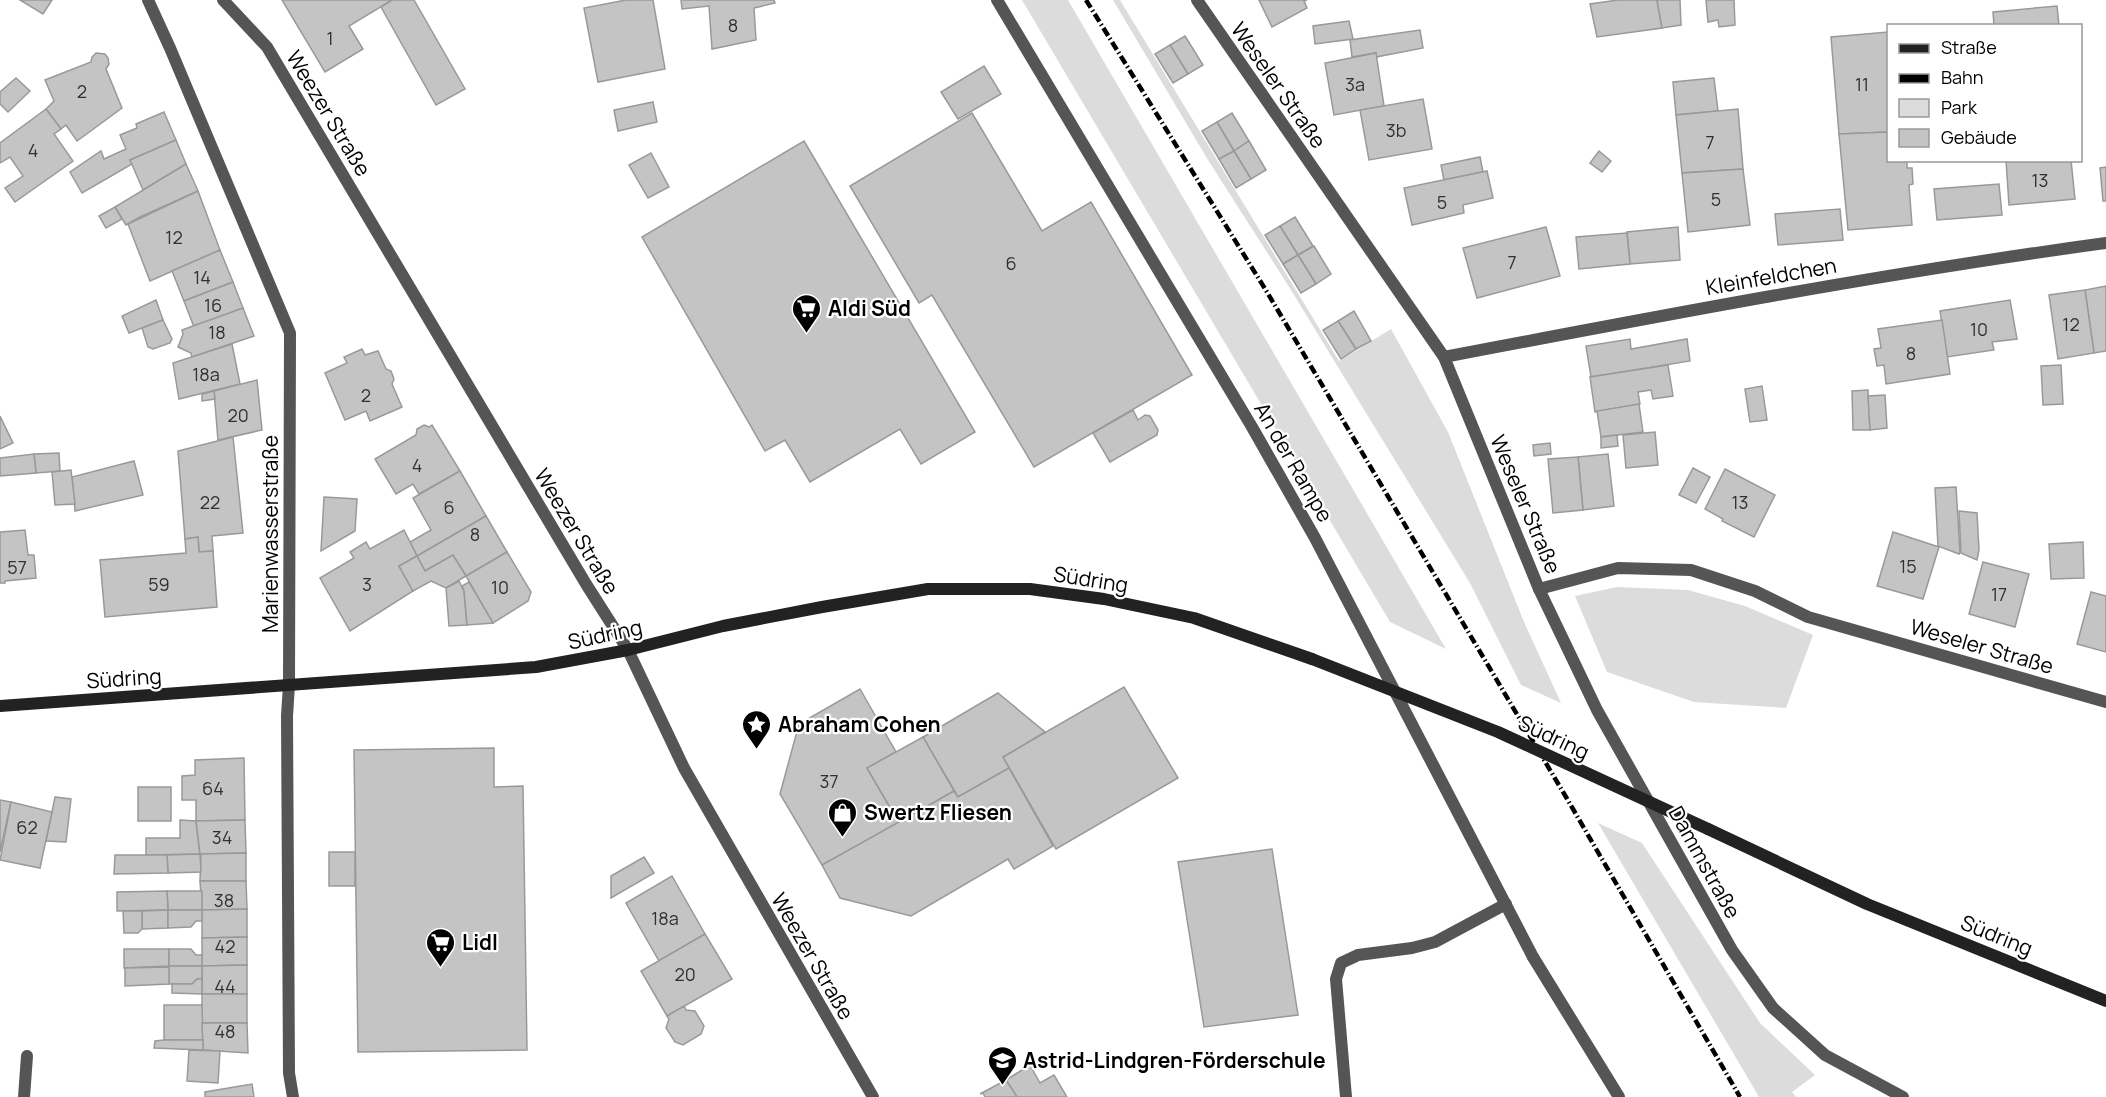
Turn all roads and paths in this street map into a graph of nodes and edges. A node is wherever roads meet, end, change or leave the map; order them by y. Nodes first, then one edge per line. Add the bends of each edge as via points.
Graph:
1 (148, 0) edge
2 (224, 0) edge
3 (997, 0) edge
4 (1197, 0) edge
5 (2106, 243) edge
6 (1444, 357) junction
7 (1539, 589) junction
8 (627, 650) junction
9 (289, 685) junction
10 (2106, 702) edge
11 (0, 706) edge
12 (1506, 904) junction
13 (2106, 1001) edge
14 (27, 1056) dead end
15 (24, 1097) edge
16 (292, 1097) edge
17 (873, 1097) edge
18 (1346, 1097) edge
19 (1619, 1097) edge
20 (1903, 1097) edge

1 - 9 street, Marienwasserstraße via 290,333
2 - 8 street, Weezer Straße via 267,47
3 - 12 street, An der Rampe via 1309,528
4 - 6 street, Weseler Straße
5 - 6 street, Kleinfeldchen via 1732,302
6 - 7 street, Weseler Straße
7 - 10 street, Weseler Straße via 1618,568 1692,570 1755,591 1808,617
7 - 20 street, Dammstraße via 1597,710 1731,950 1766,999 1825,1055
8 - 9 main road, Südring via 536,667
8 - 13 main road, Südring, bridge via 745,622 928,589 1030,589 1104,599 1194,618 1312,659 1498,732 1867,904
8 - 17 street, Weezer Straße via 684,768
9 - 11 main road, Südring
9 - 16 street, Marienwasserstraße via 288,1073
12 - 18 street via 1435,942 1358,954 1341,963 1336,979
12 - 19 street, An der Rampe via 1533,957
14 - 15 street

